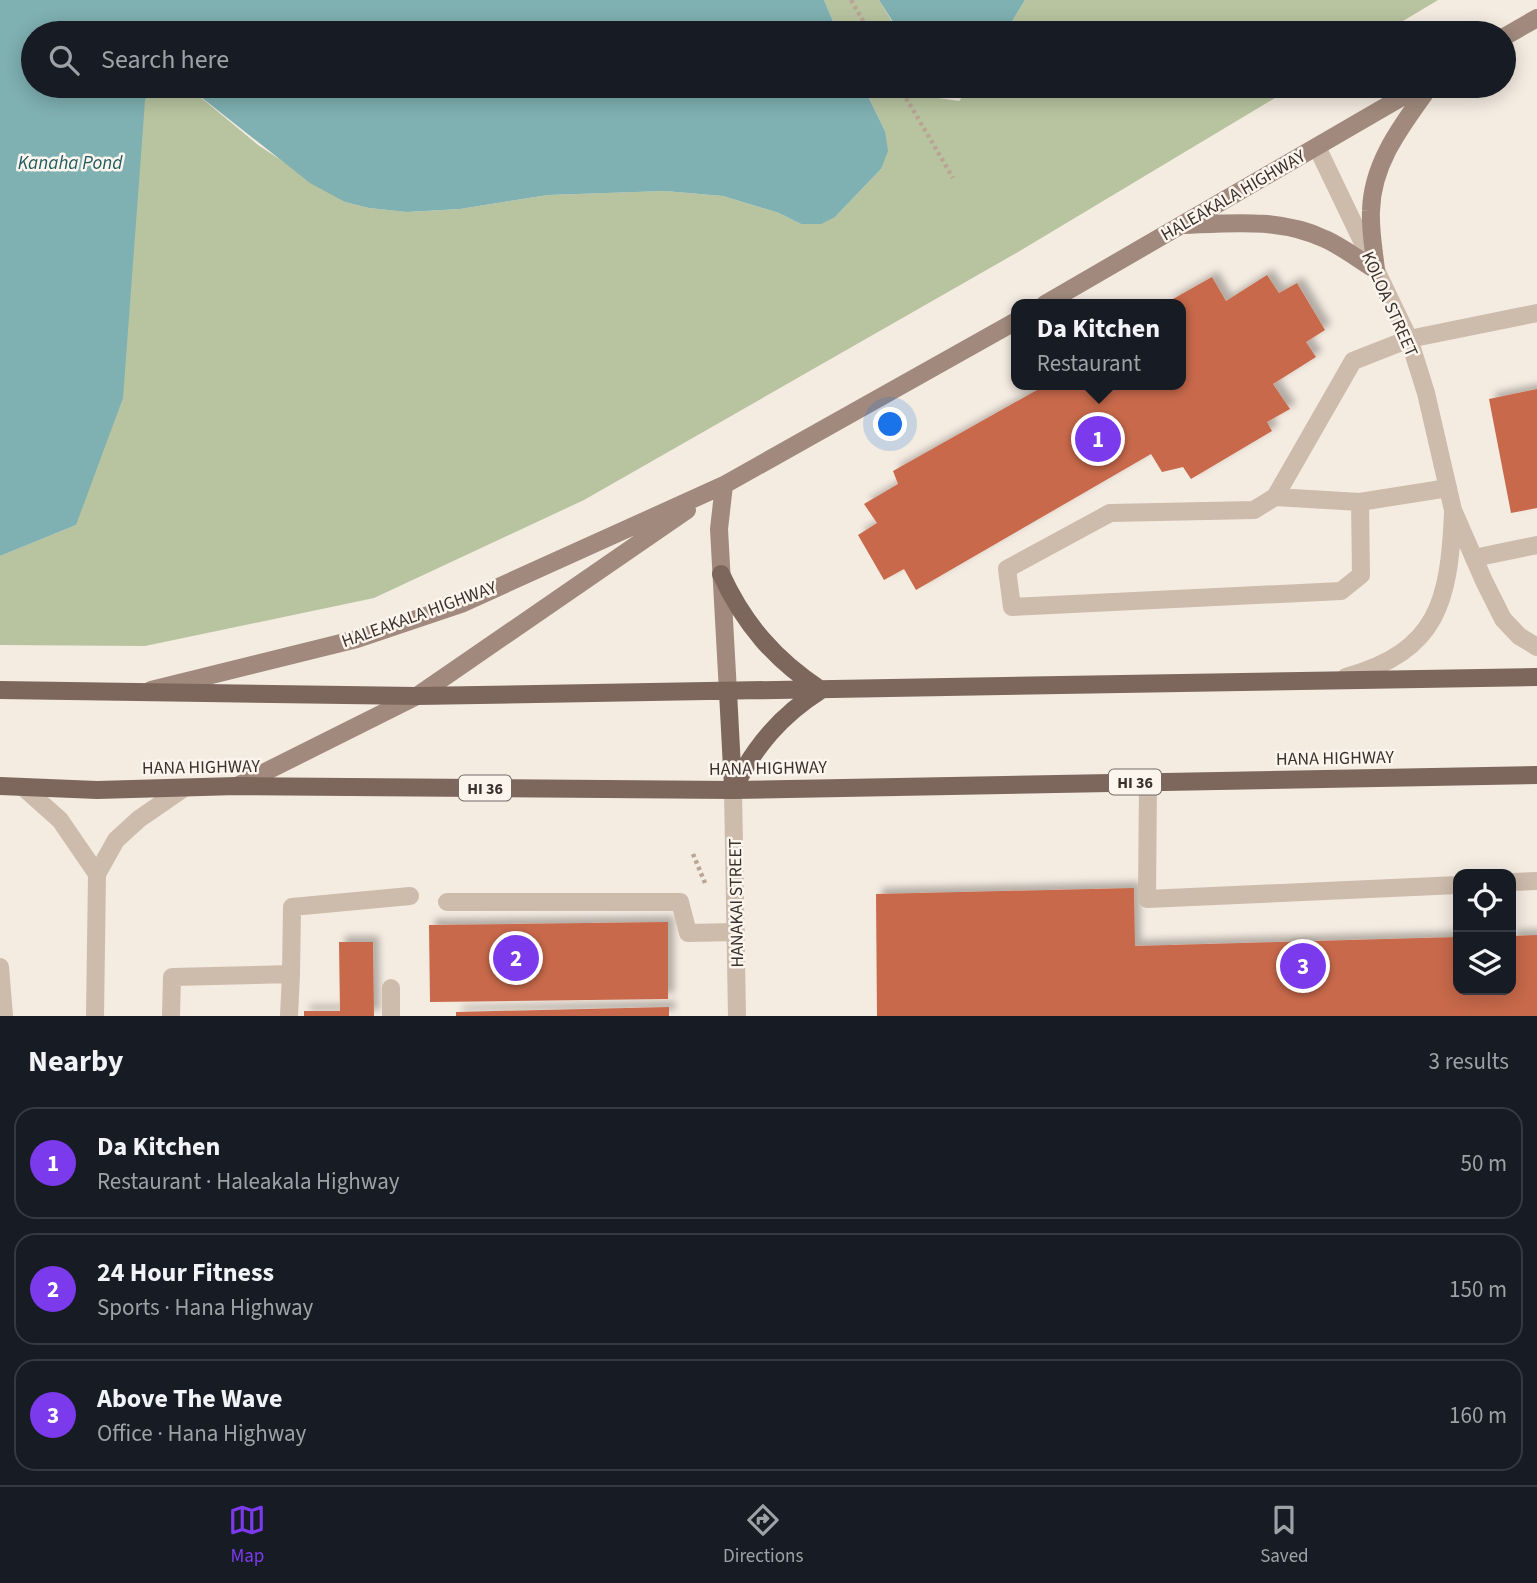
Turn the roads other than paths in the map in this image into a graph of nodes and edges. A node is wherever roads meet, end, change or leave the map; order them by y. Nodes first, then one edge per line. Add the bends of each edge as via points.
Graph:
1 (1537, 18) edge
2 (1516, 30) edge
3 (1401, 98) edge
4 (1422, 98) edge
5 (1317, 147) junction
6 (1181, 225) junction
7 (1376, 270) junction
8 (1054, 299) edge
9 (1537, 313) edge
10 (1011, 324) edge
11 (1409, 339) junction
12 (724, 485) junction
13 (1448, 488) junction
14 (1275, 497) junction
15 (1360, 502) junction
16 (1453, 510) junction
17 (1537, 545) edge
18 (1474, 558) junction
19 (721, 574) junction
20 (1537, 647) edge
21 (1537, 677) edge
22 (1333, 680) junction
23 (0, 690) edge
24 (821, 690) junction
25 (139, 692) junction
26 (728, 692) junction
27 (416, 696) junction
28 (1537, 775) edge
29 (1149, 782) junction
30 (0, 786) edge
31 (237, 786) junction
32 (23, 787) junction
33 (184, 788) junction
34 (733, 790) junction
35 (97, 874) junction
36 (1537, 881) edge
37 (1516, 882) edge
38 (1453, 885) edge
39 (410, 895) dead end
40 (447, 902) dead end
41 (736, 932) junction
42 (0, 967) edge
43 (291, 974) junction
44 (391, 988) dead end
45 (4, 1016) edge
46 (94, 1016) edge
47 (171, 1016) edge
48 (289, 1016) edge
49 (391, 1016) edge
50 (737, 1016) edge

1 - 2 street
3 - 5 street, HALEAKALA HIGHWAY
4 - 7 street via 1390,144 1374,179 1370,211
5 - 6 street, HALEAKALA HIGHWAY
5 - 7 street, KOLOA STREET
6 - 7 street via 1251,222 1298,228 1326,239
6 - 8 street, HALEAKALA HIGHWAY
7 - 11 street, KOLOA STREET
9 - 11 street
10 - 12 street, HALEAKALA HIGHWAY
11 - 13 street, KOLOA STREET
11 - 14 street via 1353,361
12 - 19 street via 719,529
12 - 25 street, HALEAKALA HIGHWAY via 461,604 357,639
12 - 27 street, HALEAKALA HIGHWAY
13 - 15 street
13 - 16 street, KOLOA STREET
14 - 15 street
14 - 15 street via 1254,510 1110,513 1007,569 1012,607 1341,592 1361,575
16 - 18 street, KOLOA STREET
16 - 22 street, KOLOA STREET via 1447,581 1428,628 1398,657 1378,668
17 - 18 street
18 - 20 street, KOLOA STREET via 1503,619
19 - 24 main road via 761,640
19 - 26 street
21 - 22 main road
22 - 24 main road
23 - 25 main road
24 - 26 main road
24 - 34 main road via 769,733
25 - 27 main road
26 - 27 main road
26 - 34 main road
27 - 31 street, HALEAKALA HIGHWAY
28 - 29 main road, HANA HIGHWAY / HI 36
29 - 34 main road, HANA HIGHWAY / HI 36
29 - 38 street via 1147,899
30 - 32 main road, HANA HIGHWAY / HI 36
31 - 33 main road, HANA HIGHWAY / HI 36
31 - 34 main road, HANA HIGHWAY / HI 36
32 - 33 main road, HANA HIGHWAY / HI 36
32 - 35 street via 60,820
33 - 35 street via 116,840
34 - 41 street, HANAKAI STREET
35 - 46 street
36 - 37 street
39 - 43 street via 292,906
40 - 41 street via 680,902 688,933
41 - 50 street, HANAKAI STREET
42 - 45 street
43 - 47 street via 172,977
43 - 48 street
44 - 49 street

